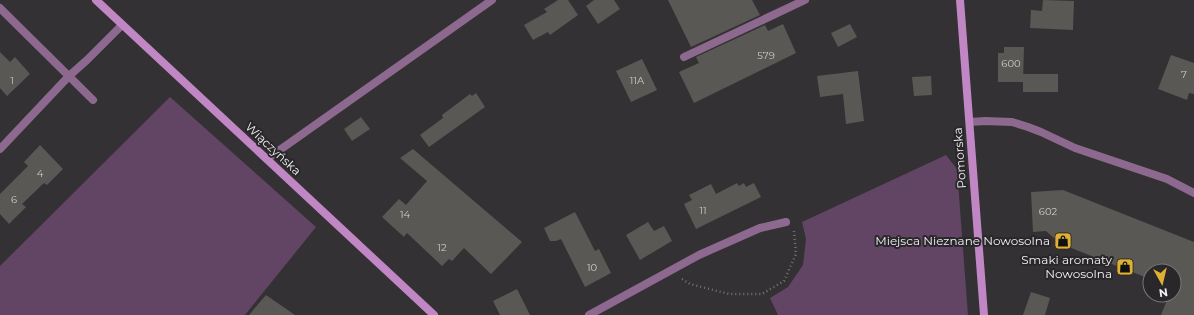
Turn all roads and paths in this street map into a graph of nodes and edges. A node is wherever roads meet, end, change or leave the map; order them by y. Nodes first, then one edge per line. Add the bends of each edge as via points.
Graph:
1 (96, 0) edge
2 (492, 0) edge
3 (805, 0) edge
4 (960, 0) edge
5 (0, 8) edge
6 (122, 25) junction
7 (684, 57) dead end
8 (68, 76) junction
9 (92, 100) dead end
10 (970, 122) junction
11 (0, 149) edge
12 (267, 159) junction
13 (1194, 193) edge
14 (786, 222) joint
15 (670, 272) junction
16 (429, 313) edge
17 (589, 315) edge
18 (984, 315) edge

1 - 6 street, Wiączyńska
2 - 12 street
3 - 7 street
4 - 10 street, Pomorska
5 - 8 street
6 - 8 street
6 - 12 street, Wiączyńska
8 - 9 street
8 - 11 street
10 - 13 street via 1012,122 1028,127 1075,148 1168,179
10 - 18 street, Pomorska
12 - 16 street, Wiączyńska
14 - 15 street via 760,228 699,255
14 - 15 path via 794,231 796,254 784,282 762,294 729,294 690,284
15 - 17 street

